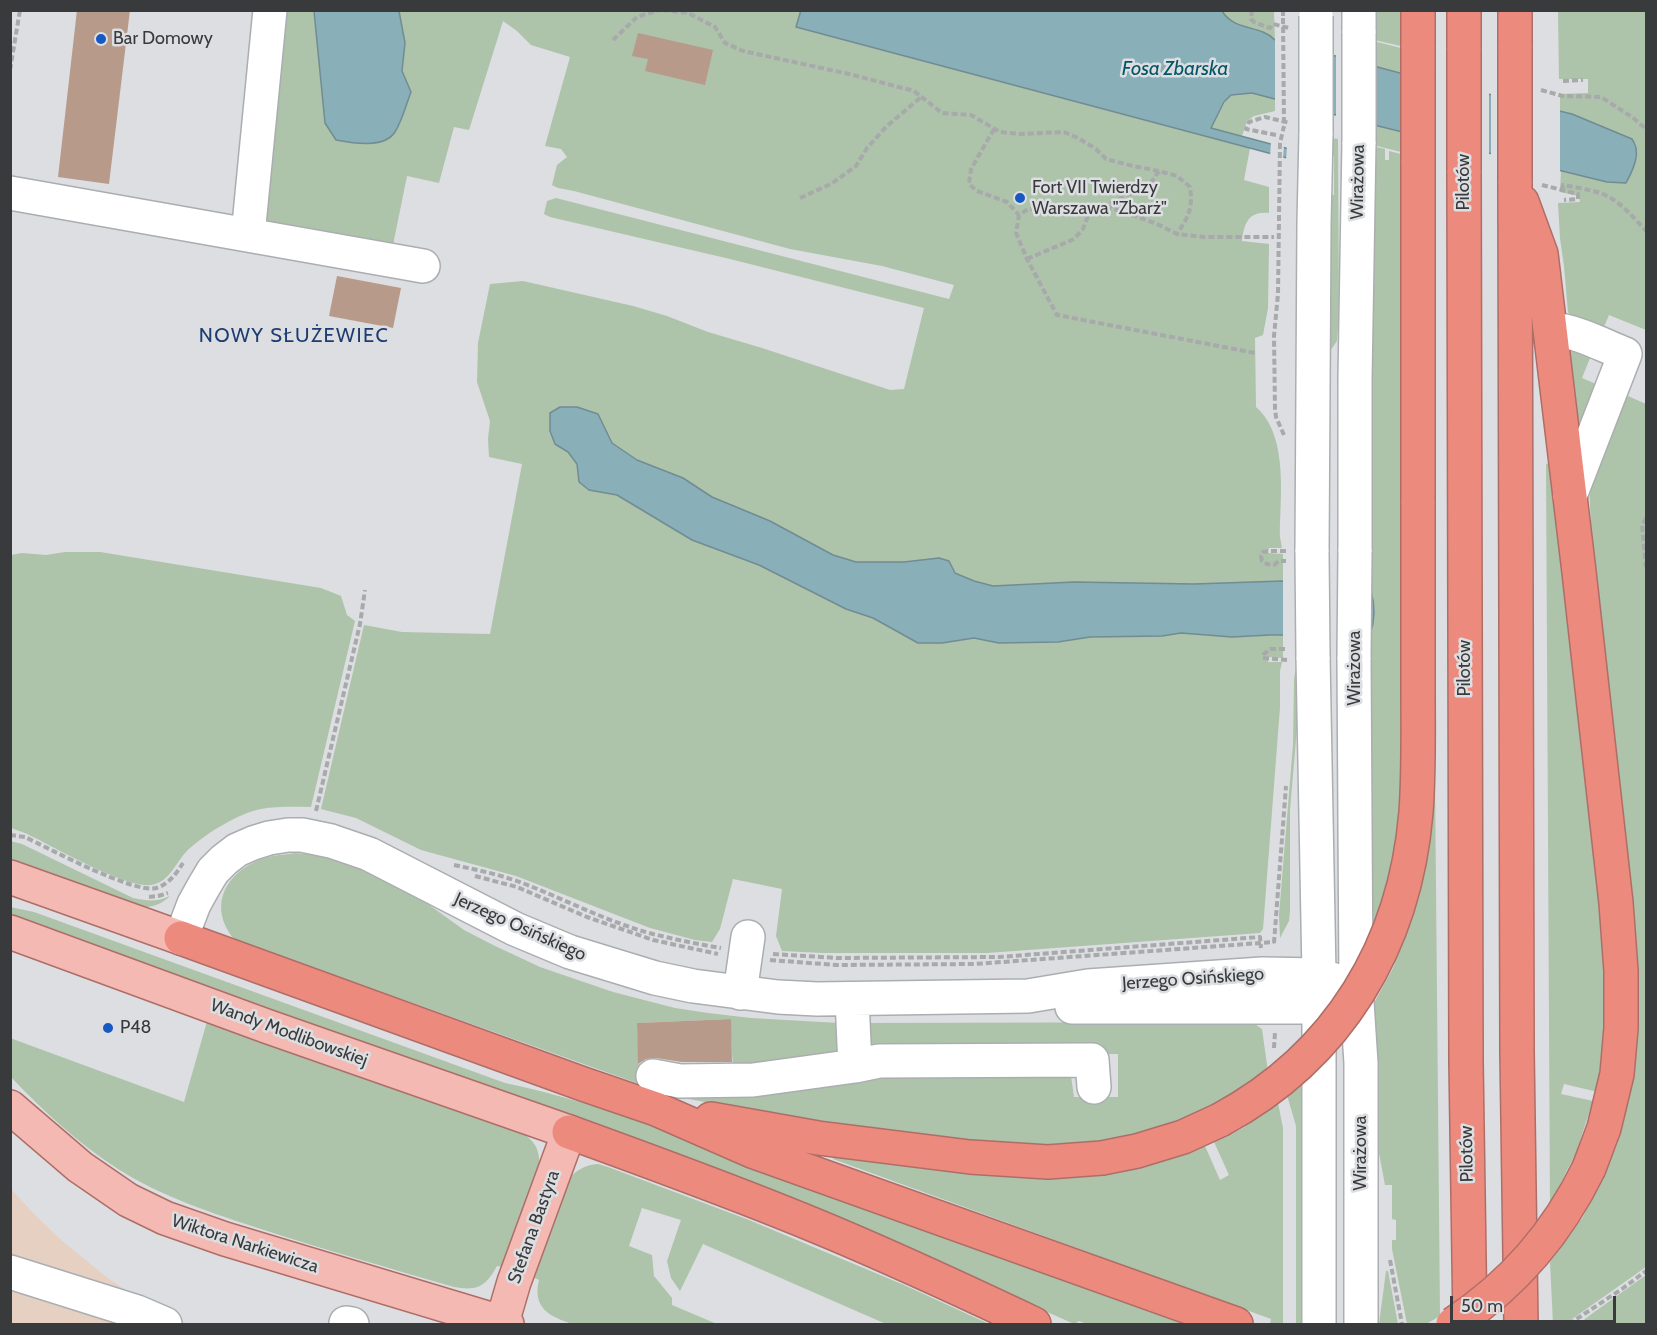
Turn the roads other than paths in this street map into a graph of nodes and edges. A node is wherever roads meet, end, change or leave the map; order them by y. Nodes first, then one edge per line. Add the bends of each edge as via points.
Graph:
1 (270, 10) edge
2 (1418, 10) edge
3 (1464, 10) edge
4 (1515, 10) edge
5 (1316, 13) edge
6 (1359, 22) edge
7 (1515, 181) junction
8 (10, 193) edge
9 (248, 235) junction
10 (423, 266) dead end
11 (1551, 329) junction
12 (1570, 496) junction
13 (10, 877) edge
14 (46, 889) junction
15 (10, 898) edge
16 (10, 932) edge
17 (181, 938) junction
18 (746, 949) road end
19 (1318, 975) junction
20 (1356, 987) junction
21 (740, 993) junction
22 (1028, 996) junction
23 (852, 999) junction
24 (1318, 1007) junction
25 (855, 1066) junction
26 (653, 1076) dead end
27 (1094, 1087) dead end
28 (10, 1107) edge
29 (656, 1109) junction
30 (568, 1132) junction
31 (10, 1272) edge
32 (165, 1324) edge
33 (505, 1324) edge
34 (1034, 1324) edge
35 (1236, 1324) edge
36 (1319, 1324) edge
37 (1360, 1324) edge
38 (1453, 1324) edge
39 (1470, 1324) edge
40 (1521, 1324) edge

1 - 9 street
2 - 29 highway, bridge via 1418,782 1402,895 1380,954 1350,1006 1296,1067 1244,1107 1183,1137 1137,1151 1089,1159 1040,1162 970,1157 818,1138
3 - 39 highway, Pilotów, bridge
4 - 7 highway, bridge
5 - 19 street, bridge via 1314,222 1299,552 1300,659
6 - 20 street, Wirażowa, bridge via 1354,657
7 - 11 highway via 1541,254
7 - 40 highway
8 - 9 street
9 - 10 street
11 - 12 highway
11 - 12 street via 1578,334 1624,354
12 - 38 highway, bridge via 1616,903 1621,981 1617,1074 1606,1122 1589,1168 1569,1205 1536,1252 1497,1292
13 - 14 main road
14 - 15 main road
14 - 17 main road
16 - 30 main road, Wandy Modlibowskiej
17 - 21 street, Jerzego Osińskiego via 194,904 224,860 261,840 302,835 369,854 515,929 570,952 655,978
17 - 29 highway
18 - 21 street
19 - 20 street, Jerzego Osińskiego
19 - 22 street, Jerzego Osińskiego via 1262,974 1100,985
19 - 24 street
20 - 24 street
20 - 37 street, Wirażowa via 1361,1063
21 - 23 street, Jerzego Osińskiego
22 - 23 street, Jerzego Osińskiego
22 - 24 street, Jerzego Osińskiego via 1068,1007
23 - 25 street
24 - 36 street
25 - 26 street via 753,1080 680,1081
25 - 27 street via 879,1061 1092,1060
28 - 33 main road, Wiktora Narkiewicza via 80,1167 128,1200 165,1218
29 - 35 highway via 752,1151
30 - 33 main road, Stefana Bastyra via 514,1282
30 - 34 highway via 811,1224
31 - 32 street

